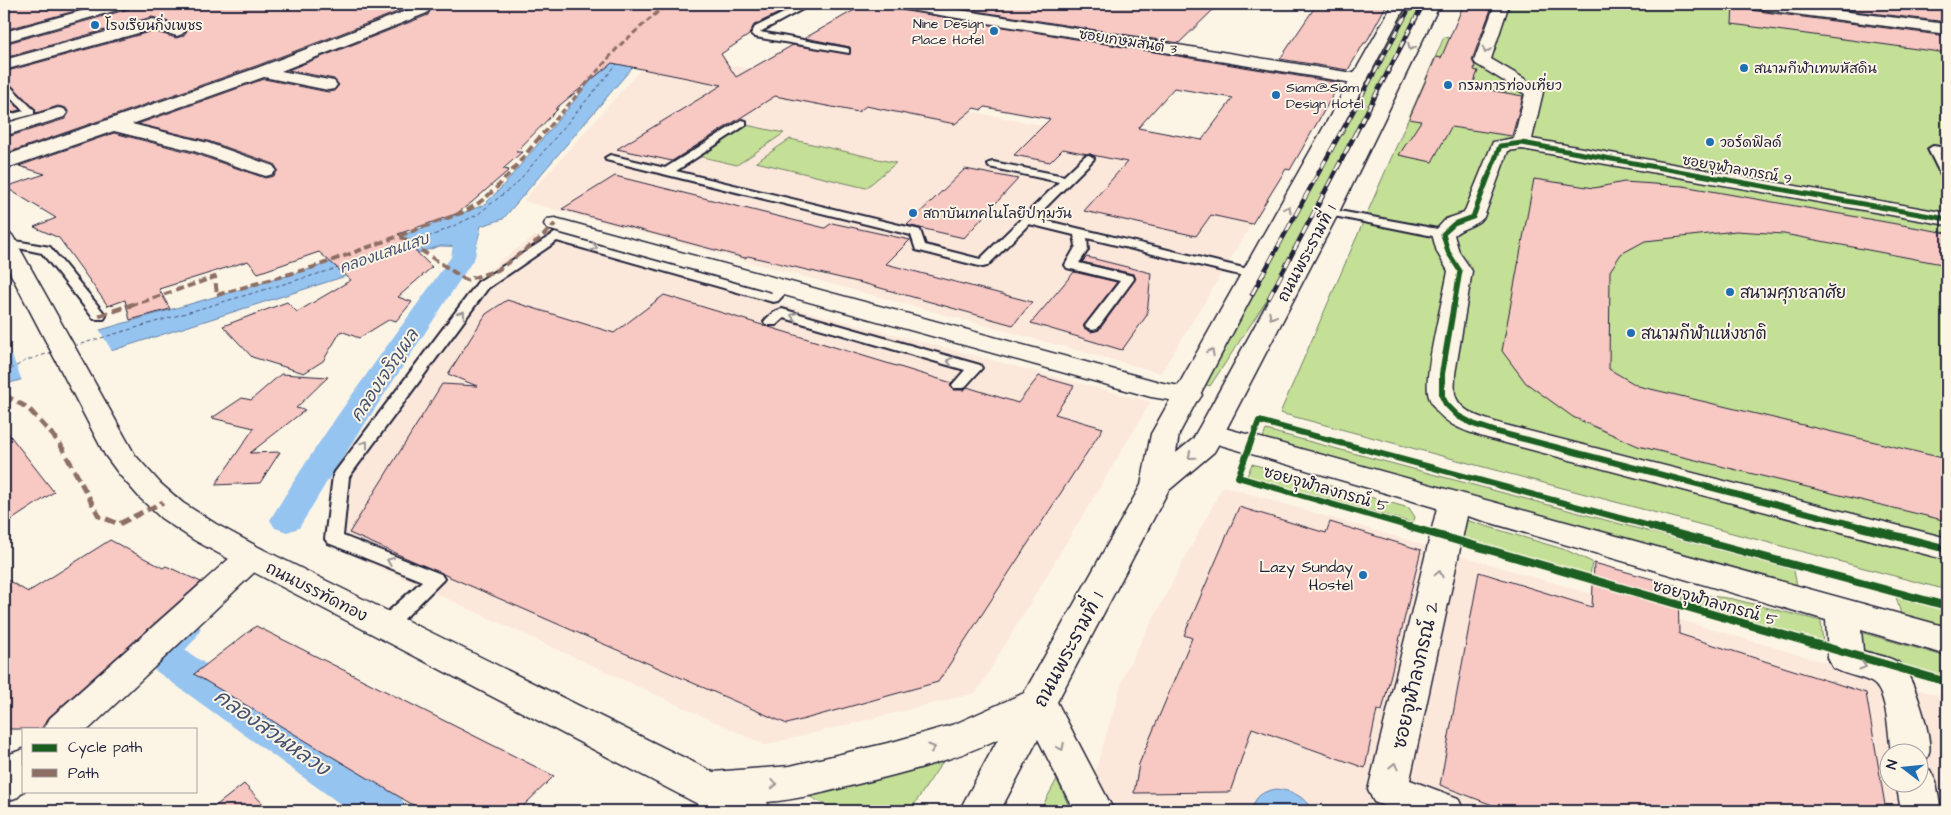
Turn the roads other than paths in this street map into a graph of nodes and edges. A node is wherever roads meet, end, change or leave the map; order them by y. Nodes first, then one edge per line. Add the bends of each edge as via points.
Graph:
1 (123, 4) edge
2 (408, 4) edge
3 (808, 4) edge
4 (897, 4) edge
5 (1400, 4) edge
6 (1433, 4) edge
7 (1502, 4) edge
8 (1756, 4) edge
9 (12, 22) dead end
10 (40, 27) junction
11 (1947, 29) edge
12 (177, 31) dead end
13 (4, 37) edge
14 (87, 38) dead end
15 (846, 51) dead end
16 (4, 64) edge
17 (263, 72) junction
18 (1359, 79) junction
19 (4, 85) edge
20 (328, 85) dead end
21 (58, 113) dead end
22 (4, 119) edge
23 (742, 123) dead end
24 (113, 125) junction
25 (4, 130) edge
26 (1522, 143) junction
27 (1947, 151) edge
28 (610, 158) dead end
29 (1089, 158) dead end
30 (4, 163) edge
31 (993, 165) dead end
32 (266, 170) dead end
33 (668, 171) junction
34 (1947, 177) edge
35 (1067, 180) junction
36 (1328, 212) junction
37 (1947, 219) edge
38 (1027, 220) junction
39 (555, 224) dead end
40 (1078, 232) junction
41 (1443, 234) junction
42 (4, 241) edge
43 (1252, 274) junction
44 (778, 293) junction
45 (99, 316) dead end
46 (771, 322) dead end
47 (1092, 326) dead end
48 (959, 385) dead end
49 (1189, 392) junction
50 (1228, 399) junction
51 (1210, 434) junction
52 (1156, 485) junction
53 (1454, 501) junction
54 (1947, 548) edge
55 (252, 557) junction
56 (1842, 611) junction
57 (386, 626) junction
58 (1947, 640) edge
59 (1039, 703) junction
60 (64, 728) edge
61 (1908, 742) edge
62 (22, 768) edge
63 (4, 785) edge
64 (1918, 792) edge
65 (710, 801) edge
66 (751, 811) edge
67 (980, 811) edge
68 (1094, 811) edge
69 (1444, 811) edge
70 (1921, 811) edge

1 - 10 street
2 - 17 street via 422,10
3 - 15 lane via 758,29 755,34
4 - 18 street, ซอยเกษมสันต์ 3
5 - 18 street, ถนนพระรามที่ 1
6 -> 36 street, ถนนพระรามที่ 1
7 -> 26 street via 1482,61 1534,92
8 - 11 street
9 - 10 street
10 - 13 street
10 - 14 street
12 - 16 street via 153,24
17 - 20 street
17 - 24 street
43 -> 18 street, ถนนพระรามที่ 1
19 - 22 lane via 31,112
21 - 25 street
23 - 33 lane
24 - 30 street
24 - 32 street via 201,147
26 - 37 street, ซอยจุฬาลงกรณ์ 9
26 - 41 street via 1500,146 1472,217 1454,224
27 - 34 lane via 1934,149
28 - 33 lane
29 - 35 lane
31 - 35 lane
33 - 38 lane via 916,233 920,247 983,263
35 - 38 lane
36 - 41 lane
36 -> 50 street, ถนนพระรามที่ 1
38 - 40 lane
39 - 44 street
40 - 43 lane
40 - 47 lane via 1083,240 1082,251 1071,265 1128,279
41 - 54 street via 1448,252 1460,271 1441,395 1466,422
42 - 45 lane via 46,250
42 - 55 street, ถนนบรรทัดทอง via 120,455 137,477 163,502 199,528
49 -> 43 street, ถนนพระรามที่ 1
44 - 49 street via 1161,391
57 -> 44 lane via 435,579 334,539 341,476 483,285 555,237
48 -> 46 lane via 975,368 782,313
49 - 50 street
49 - 52 street, ถนนพระรามที่ 1 via 1165,434
50 - 51 street, ถนนพระรามที่ 1
51 -> 52 street, ถนนพระรามที่ 1 via 1204,445
51 - 53 street, ซอยจุฬาลงกรณ์ 5
52 - 59 street, ถนนพระรามที่ 1
53 - 56 street, ซอยจุฬาลงกรณ์ 5
69 -> 53 street, ซอยจุฬาลงกรณ์ 2 via 1388,790
55 - 57 street, ถนนบรรทัดทอง
55 - 60 street
56 - 58 street, ซอยจุฬาลงกรณ์ 5
56 -> 61 street via 1846,658 1887,673 1898,690
57 - 65 street, ถนนบรรทัดทอง via 683,776
65 -> 59 street via 892,759 963,738
59 - 67 street, ถนนพระรามที่ 1
59 -> 68 street
62 - 63 street
64 - 70 street
65 - 66 street, ถนนบรรทัดทอง

